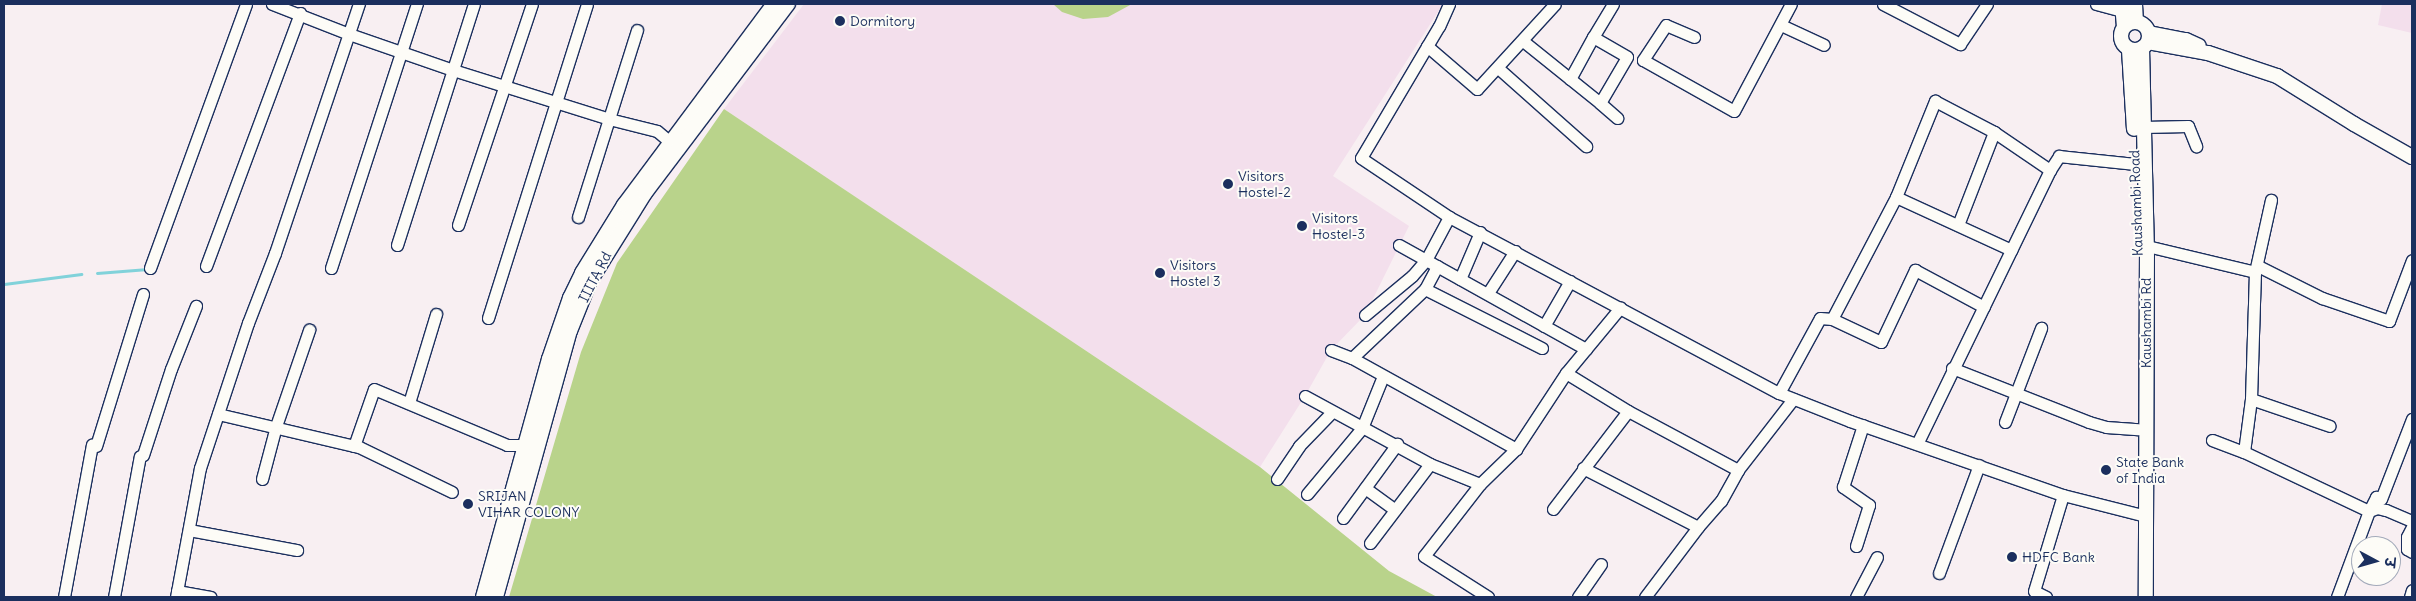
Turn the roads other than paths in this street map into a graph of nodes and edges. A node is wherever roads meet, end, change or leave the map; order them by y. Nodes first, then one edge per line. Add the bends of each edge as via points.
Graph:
1 (246, 4) edge
2 (272, 4) edge
3 (359, 4) edge
4 (417, 4) edge
5 (474, 4) edge
6 (532, 4) edge
7 (587, 4) edge
8 (774, 4) edge
9 (788, 4) edge
10 (1449, 4) edge
11 (1555, 4) edge
12 (1613, 4) edge
13 (1791, 4) edge
14 (1883, 4) edge
15 (1987, 4) edge
16 (2096, 4) edge
17 (2135, 4) edge
18 (1895, 7) edge
19 (2122, 7) edge
20 (300, 13) junction
21 (2130, 24) junction
22 (1781, 25) junction
23 (637, 30) dead end
24 (349, 34) junction
25 (1593, 37) junction
26 (1694, 37) dead end
27 (1523, 40) junction
28 (2142, 43) junction
29 (1824, 45) dead end
30 (1427, 46) junction
31 (402, 52) junction
32 (1498, 68) junction
33 (452, 70) junction
34 (1570, 79) junction
35 (505, 86) junction
36 (555, 101) junction
37 (1600, 103) junction
38 (1617, 118) dead end
39 (609, 119) junction
40 (2143, 127) junction
41 (1994, 132) junction
42 (670, 142) junction
43 (1586, 146) dead end
44 (2196, 146) dead end
45 (2412, 157) edge
46 (2135, 164) junction
47 (2050, 170) junction
48 (641, 191) junction
49 (1896, 197) junction
50 (2271, 200) dead end
51 (578, 217) dead end
52 (1449, 217) junction
53 (458, 225) dead end
54 (1958, 225) junction
55 (1480, 232) junction
56 (397, 245) dead end
57 (1399, 245) dead end
58 (2146, 246) junction
59 (2011, 250) junction
60 (1515, 251) junction
61 (1426, 260) junction
62 (2412, 260) edge
63 (206, 266) dead end
64 (1437, 266) junction
65 (150, 268) dead end
66 (331, 268) dead end
67 (2255, 272) junction
68 (1460, 279) junction
69 (1570, 281) junction
70 (1425, 289) junction
71 (1488, 293) junction
72 (143, 294) dead end
73 (196, 306) dead end
74 (1984, 307) junction
75 (1620, 308) junction
76 (436, 314) dead end
77 (1364, 315) dead end
78 (488, 318) dead end
79 (1832, 319) junction
80 (1544, 326) junction
81 (2041, 328) dead end
82 (309, 330) dead end
83 (1542, 348) dead end
84 (1586, 349) junction
85 (1331, 350) dead end
86 (1352, 358) junction
87 (1952, 368) junction
88 (1566, 373) junction
89 (1383, 376) junction
90 (2016, 392) junction
91 (1779, 393) junction
92 (1305, 396) dead end
93 (1793, 398) junction
94 (2251, 399) junction
95 (409, 403) junction
96 (1628, 411) junction
97 (1332, 412) junction
98 (218, 414) junction
99 (2412, 419) edge
100 (2005, 422) dead end
101 (1863, 425) junction
102 (276, 426) junction
103 (2330, 426) dead end
104 (1362, 428) junction
105 (2138, 429) junction
106 (2212, 440) dead end
107 (1397, 444) junction
108 (1916, 444) junction
109 (525, 445) junction
110 (354, 446) junction
111 (1516, 449) junction
112 (2244, 452) junction
113 (1430, 464) junction
114 (1979, 465) junction
115 (1583, 468) junction
116 (1738, 470) junction
117 (262, 479) dead end
118 (1277, 479) dead end
119 (1480, 484) junction
120 (1365, 488) junction
121 (452, 492) dead end
122 (1307, 494) dead end
123 (2063, 495) junction
124 (2356, 504) junction
125 (1552, 509) dead end
126 (1395, 510) junction
127 (2369, 511) junction
128 (2141, 515) junction
129 (1343, 518) dead end
130 (2412, 521) edge
131 (1698, 527) junction
132 (2412, 527) edge
133 (189, 530) junction
134 (2364, 530) junction
135 (1370, 543) dead end
136 (1856, 546) dead end
137 (297, 550) dead end
138 (2412, 552) edge
139 (1877, 557) dead end
140 (1601, 564) dead end
141 (1939, 573) dead end
142 (176, 594) edge
143 (2042, 596) edge
144 (64, 597) edge
145 (114, 597) edge
146 (210, 597) edge
147 (483, 597) edge
148 (496, 597) edge
149 (1488, 597) edge
150 (1578, 597) edge
151 (1645, 597) edge
152 (1856, 597) edge
153 (2137, 597) edge
154 (2146, 597) edge
155 (2337, 597) edge

1 - 65 street
2 - 20 street
3 - 24 street
4 - 31 street
5 - 33 street
6 - 35 street
7 - 36 street
8 - 42 main road, IIITA Rd
9 - 48 main road, IIITA Rd
10 - 30 street
11 - 27 street
12 - 25 street
13 - 22 street
14 - 18 street
15 - 18 street via 1960,44
16 - 19 street
17 - 21 main road
19 - 21 main road
20 - 24 street
20 - 63 street
21 - 28 main road via 2143,24
21 - 28 main road via 2121,33 2121,41
22 - 26 street via 1734,111 1643,60 1666,25
22 - 29 street
23 - 39 street
24 - 31 street
24 - 98 street
25 - 34 street
25 - 37 street via 1627,56
27 - 32 street
27 - 34 street
28 - 40 main road, Kaushambi Rd
28 - 45 main road via 2186,40 2208,53 2277,76
28 - 46 main road, Kaushambi Road
30 - 32 street via 1478,89
30 - 52 street via 1361,158
31 - 33 street
31 - 66 street
32 - 43 street
33 - 35 street
33 - 56 street
34 - 37 street
35 - 36 street
35 - 53 street
36 - 39 street
36 - 78 street
37 - 38 street
39 - 42 street via 657,132
39 - 51 street
40 - 44 street via 2188,126
40 - 58 main road, Kaushambi Rd
41 - 47 street
41 - 49 street via 1935,101
41 - 54 street
42 - 48 main road, IIITA Rd
46 - 47 street via 2060,156
46 - 105 main road, Kaushambi Road
47 - 59 street
48 - 109 main road, IIITA Rd via 595,250 570,298
48 - 148 main road, IIITA Rd via 581,302
49 - 54 street
49 - 79 street
50 - 67 street
52 - 55 street
52 - 61 street
54 - 59 street
55 - 60 street
55 - 68 street
57 - 61 street
58 - 67 street
58 - 128 main road, Kaushambi Rd
59 - 74 street
60 - 69 street
60 - 71 street
61 - 64 street
61 - 77 street via 1412,276
62 - 67 street via 2389,321 2322,298 2258,266
64 - 68 street
64 - 70 street
67 - 94 street
68 - 71 street
69 - 75 street
69 - 80 street
70 - 83 street
70 - 86 street
71 - 80 street
72 - 144 street via 94,446
73 - 145 street via 142,455
74 - 79 street via 1914,270 1881,342
74 - 87 street
75 - 84 street
75 - 91 street
76 - 95 street
79 - 91 street via 1820,318
80 - 84 street
81 - 90 street
82 - 102 street
84 - 88 street
85 - 86 street
86 - 89 street
87 - 90 street
87 - 108 street
88 - 96 street
88 - 111 street
89 - 104 street
89 - 111 street
90 - 100 street
90 - 105 street via 2089,422 2106,427
91 - 93 street
92 - 97 street
93 - 101 street
93 - 116 street
94 - 103 street
94 - 112 street
95 - 109 street via 507,445
95 - 110 street via 374,389
96 - 115 street
96 - 116 street
97 - 104 street
97 - 118 street via 1300,446
98 - 102 street
98 - 133 street via 200,468
99 - 127 street via 2381,499 2376,497
101 - 108 street
101 - 136 street via 1843,488 1869,505
102 - 110 street
102 - 117 street
104 - 107 street
104 - 122 street
105 - 128 main road, Kaushambi Road
106 - 112 street
107 - 113 street
107 - 120 street
108 - 114 street
109 - 147 main road, IIITA Rd
110 - 121 street
111 - 119 street
112 - 124 street
113 - 119 street
113 - 126 street
114 - 123 street
114 - 141 street
115 - 125 street
115 - 131 street
116 - 131 street via 1721,501
119 - 149 street via 1424,556
120 - 126 street
120 - 129 street
123 - 128 street
123 - 143 street via 2034,591
124 - 127 street
124 - 134 street
126 - 135 street
127 - 130 street via 2377,508
127 - 134 street
128 - 153 main road, Kaushambi Road
128 - 154 main road, Kaushambi Rd
131 - 151 street
132 - 138 street via 2406,537 2407,549
133 - 137 street
133 - 142 street
134 - 155 street
139 - 152 street
140 - 150 street
142 - 146 street

